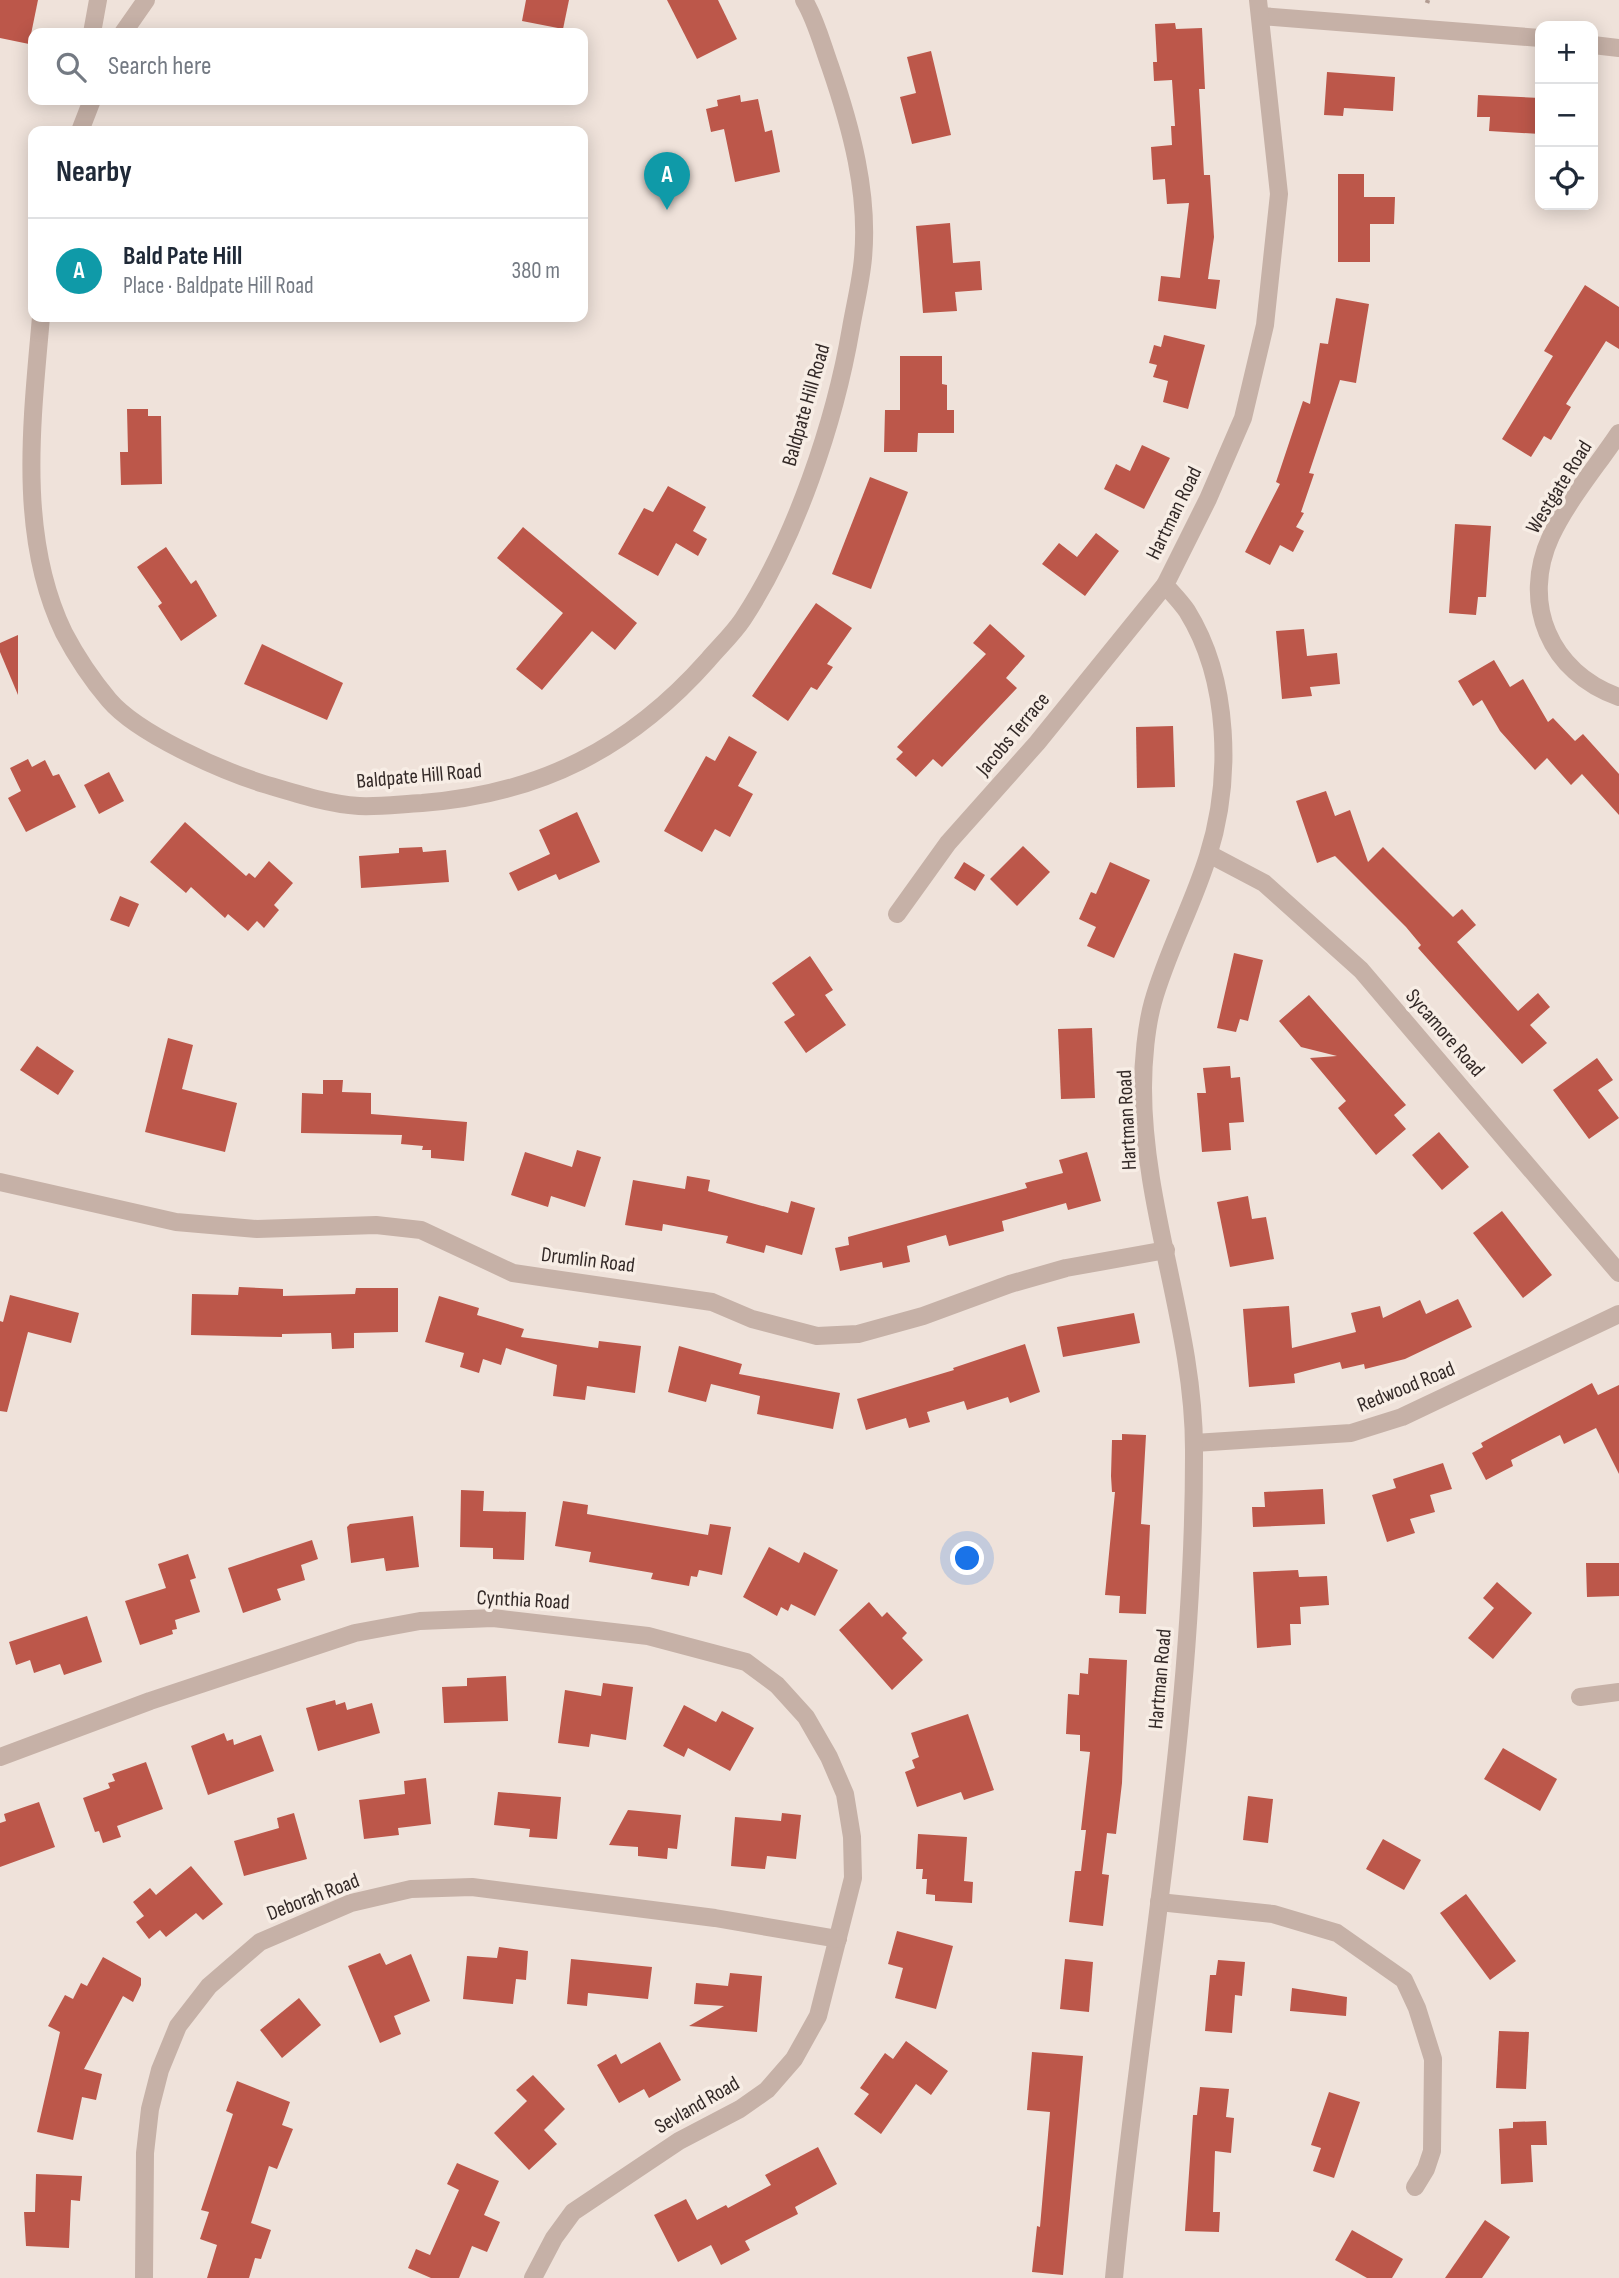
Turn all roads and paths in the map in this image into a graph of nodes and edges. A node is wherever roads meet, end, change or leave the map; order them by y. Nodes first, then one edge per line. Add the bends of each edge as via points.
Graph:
1 (98, 0) edge
2 (145, 0) edge
3 (804, 0) edge
4 (1259, 8) edge
5 (93, 28) edge
6 (126, 28) edge
7 (1535, 37) edge
8 (1598, 46) edge
9 (1619, 48) edge
10 (78, 105) edge
11 (90, 105) edge
12 (74, 126) edge
13 (82, 126) edge
14 (41, 322) edge
15 (1619, 433) edge
16 (1165, 585) junction
17 (1619, 696) edge
18 (1209, 854) junction
19 (897, 914) dead end
20 (0, 1182) edge
21 (1166, 1250) junction
22 (1619, 1273) edge
23 (1619, 1314) edge
24 (1194, 1443) junction
25 (1619, 1692) edge
26 (1580, 1697) dead end
27 (0, 1756) edge
28 (1159, 1902) junction
29 (838, 1939) junction
30 (1415, 2187) dead end
31 (144, 2278) edge
32 (533, 2278) edge
33 (1114, 2278) edge

1 - 5 street
2 - 6 street
3 - 14 street, Baldpate Hill Road via 841,97 860,177 863,256 847,352 822,446 781,545 742,621 689,681 635,730 583,762 513,788 458,800 358,806 295,794 237,776 166,742 110,702 65,634 42,570 34,523 33,417
4 - 7 street
4 - 16 street, Hartman Road via 1279,194 1265,325 1243,418
8 - 9 street
10 - 12 street
11 - 13 street
15 - 17 street, Westgate Road via 1551,535 1539,568 1544,626 1557,654 1575,673
16 - 18 street, Hartman Road via 1187,611 1216,684 1223,741 1220,798
16 - 19 street, Jacobs Terrace via 1037,743 948,843
18 - 21 street, Hartman Road via 1152,1005 1143,1087
18 - 22 street, Sycamore Road via 1264,883 1362,970
20 - 21 street, Drumlin Road via 176,1222 257,1229 376,1225 421,1230 513,1273 712,1303 817,1336 858,1334 1021,1280
21 - 24 street, Hartman Road via 1181,1325
23 - 24 street, Redwood Road via 1402,1417 1351,1433
24 - 28 street, Hartman Road via 1191,1596
25 - 26 street
27 - 29 street, Cynthia Road via 150,1701 368,1631 420,1621 493,1618 648,1636 746,1662 777,1685 806,1717 845,1794 852,1837 853,1878
28 - 30 street via 1273,1914 1337,1933 1404,1980 1417,2008 1433,2071 1432,2151
28 - 33 street, Hartman Road
29 - 31 street, Deborah Road via 472,1887 411,1889 351,1903 260,1942 209,1986 178,2026 160,2070 145,2153
29 - 32 street, Sevland Road via 818,2016 794,2059 767,2090 679,2141 573,2212

